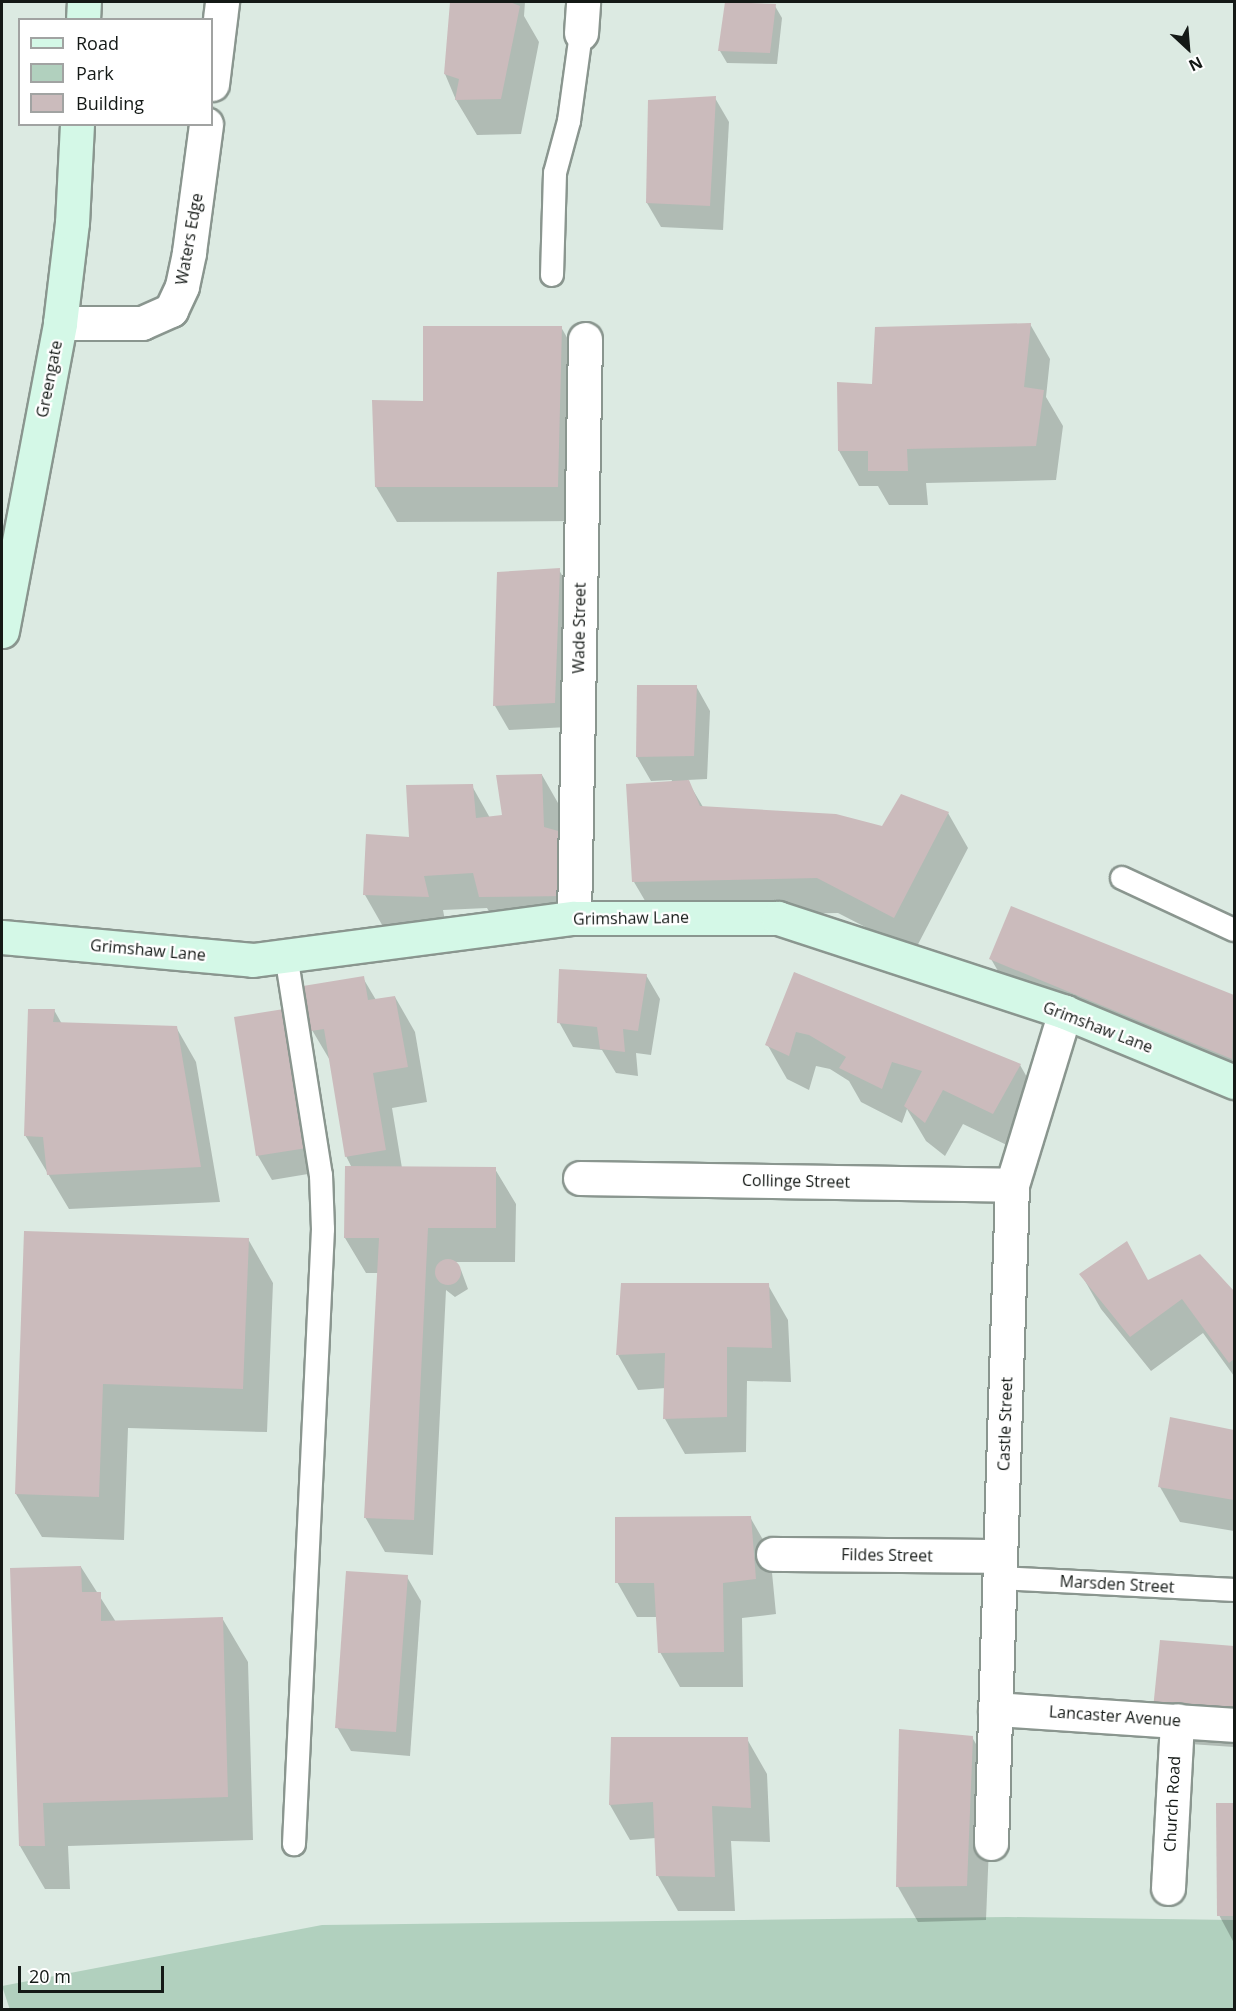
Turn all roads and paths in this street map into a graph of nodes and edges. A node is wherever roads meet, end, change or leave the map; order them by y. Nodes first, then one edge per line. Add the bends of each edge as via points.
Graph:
1 (84, 2) edge
2 (222, 2) edge
3 (583, 2) edge
4 (83, 18) edge
5 (581, 33) joint
6 (213, 76) edge
7 (77, 126) edge
8 (206, 126) edge
9 (552, 275) dead end
10 (60, 323) junction
11 (585, 339) dead end
12 (2, 630) edge
13 (1122, 878) dead end
14 (574, 918) junction
15 (1234, 930) edge
16 (2, 937) edge
17 (286, 955) junction
18 (1065, 1012) junction
19 (1234, 1082) edge
20 (580, 1178) dead end
21 (1012, 1185) junction
22 (772, 1554) dead end
23 (1000, 1567) junction
24 (1234, 1590) edge
25 (995, 1708) junction
26 (1177, 1720) junction
27 (1234, 1725) edge
28 (991, 1843) dead end
29 (294, 1844) dead end
30 (1168, 1888) dead end

1 - 4 main road
2 - 6 street
3 - 5 street
5 - 9 lane via 569,121 555,173
7 - 10 main road, Greengate via 72,223
8 - 10 street, Waters Edge via 189,252 182,285 171,310 142,323
10 - 12 main road, Greengate
11 - 14 street, Wade Street
13 - 15 lane
14 - 17 main road, Grimshaw Lane
14 - 18 main road, Grimshaw Lane via 778,918
16 - 17 main road, Grimshaw Lane via 253,960
17 - 29 lane via 321,1176 323,1229
18 - 19 main road, Grimshaw Lane
18 - 21 street, Castle Street
20 - 21 street, Collinge Street
21 - 23 street, Castle Street
22 - 23 street, Fildes Street
23 - 24 lane, Marsden Street
23 - 25 street, Castle Street
25 - 26 street, Lancaster Avenue
25 - 28 street, Castle Street
26 - 27 street, Lancaster Avenue
26 - 30 street, Church Road

